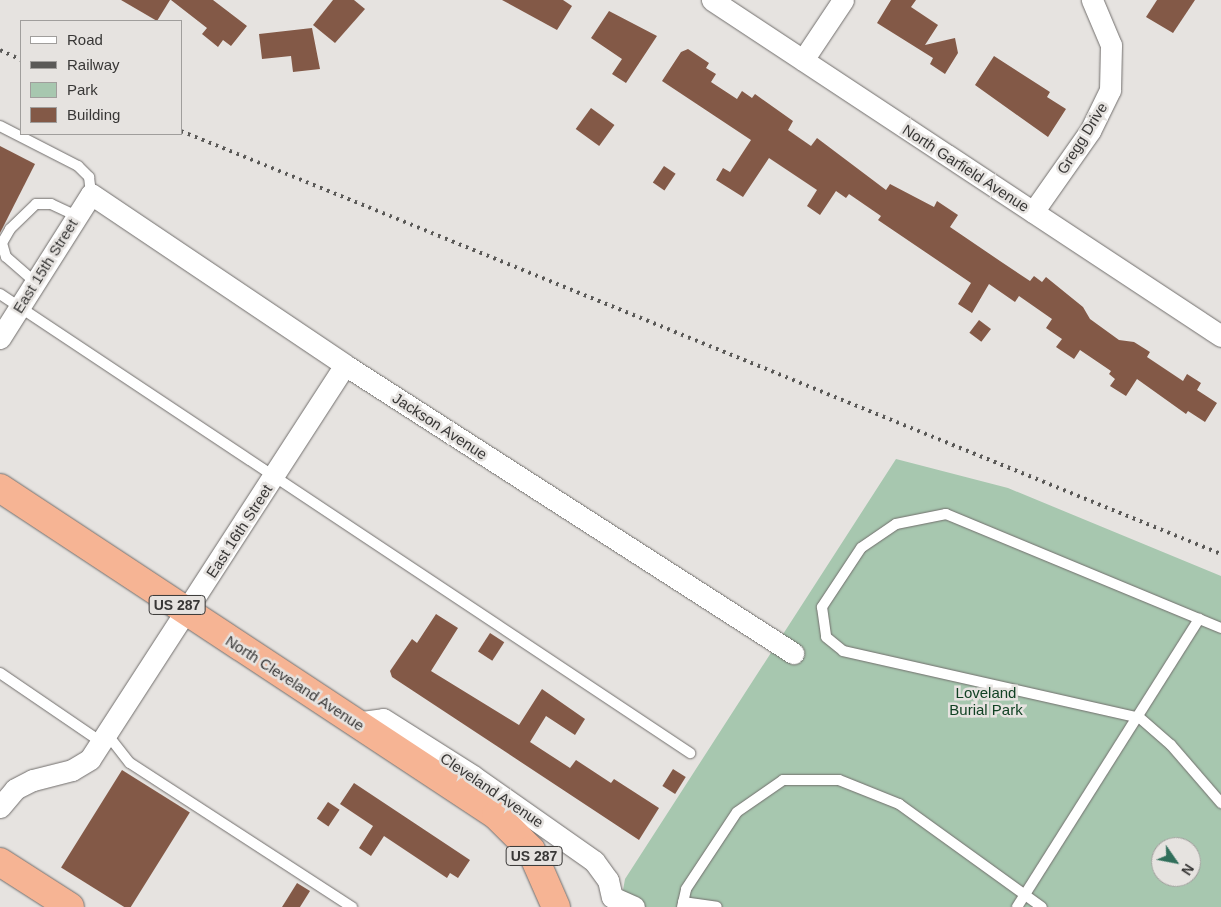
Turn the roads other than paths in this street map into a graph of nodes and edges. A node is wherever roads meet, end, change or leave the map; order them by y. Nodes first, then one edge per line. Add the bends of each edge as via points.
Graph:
1 (712, 0) edge
2 (843, 0) edge
3 (1092, 0) edge
4 (803, 60) junction
5 (0, 126) edge
6 (91, 194) junction
7 (1033, 212) junction
8 (77, 216) junction
9 (35, 282) junction
10 (0, 294) edge
11 (20, 307) junction
12 (1221, 336) edge
13 (0, 338) edge
14 (345, 365) junction
15 (273, 478) junction
16 (0, 488) edge
17 (187, 612) junction
18 (1199, 619) junction
19 (1221, 628) edge
20 (793, 653) dead end
21 (0, 674) edge
22 (1140, 718) junction
23 (355, 723) junction
24 (104, 738) junction
25 (690, 753) dead end
26 (1221, 803) edge
27 (0, 808) edge
28 (0, 862) edge
29 (1025, 896) junction
30 (610, 902) edge
31 (682, 905) edge
32 (70, 907) edge
33 (352, 907) edge
34 (556, 907) edge
35 (634, 907) edge
36 (717, 907) edge
37 (1018, 907) edge
38 (1042, 907) edge

1 - 4 street, North Garfield Avenue
2 - 4 street
3 - 7 street, Gregg Drive via 1111,45 1110,90 1090,131
4 - 7 street, North Garfield Avenue
5 - 6 lane via 78,166 89,177
6 - 8 street, East 15th Street
6 - 14 street, Jackson Avenue
7 - 12 street, North Garfield Avenue
8 - 9 street, East 15th Street
8 - 9 lane via 51,204 36,204 10,229 2,244 6,257
9 - 11 street, East 15th Street
10 - 11 lane
11 - 13 street, East 15th Street
11 - 15 lane
14 - 15 street, East 16th Street
14 - 20 street, Jackson Avenue
15 - 17 street, East 16th Street
15 - 25 lane
16 - 17 highway, North Cleveland Avenue / US 287
17 - 23 highway, North Cleveland Avenue / US 287
17 - 24 street, East 16th Street
18 - 19 lane
18 - 22 lane
18 - 22 lane via 946,514 896,524 861,548 822,607 826,637 843,651
21 - 24 lane
22 - 26 lane via 1171,745
22 - 29 lane
23 - 30 street, Cleveland Avenue via 384,719 474,776 594,861 608,880
23 - 34 highway, North Cleveland Avenue / US 287 via 519,834 549,881
24 - 27 street, East 16th Street via 90,759 72,770 33,780 16,789
24 - 33 lane via 130,762
28 - 32 highway
29 - 31 lane via 899,804 839,780 783,780 737,812 686,889
29 - 37 lane
29 - 38 lane
30 - 35 street, Cleveland Avenue
31 - 36 lane

